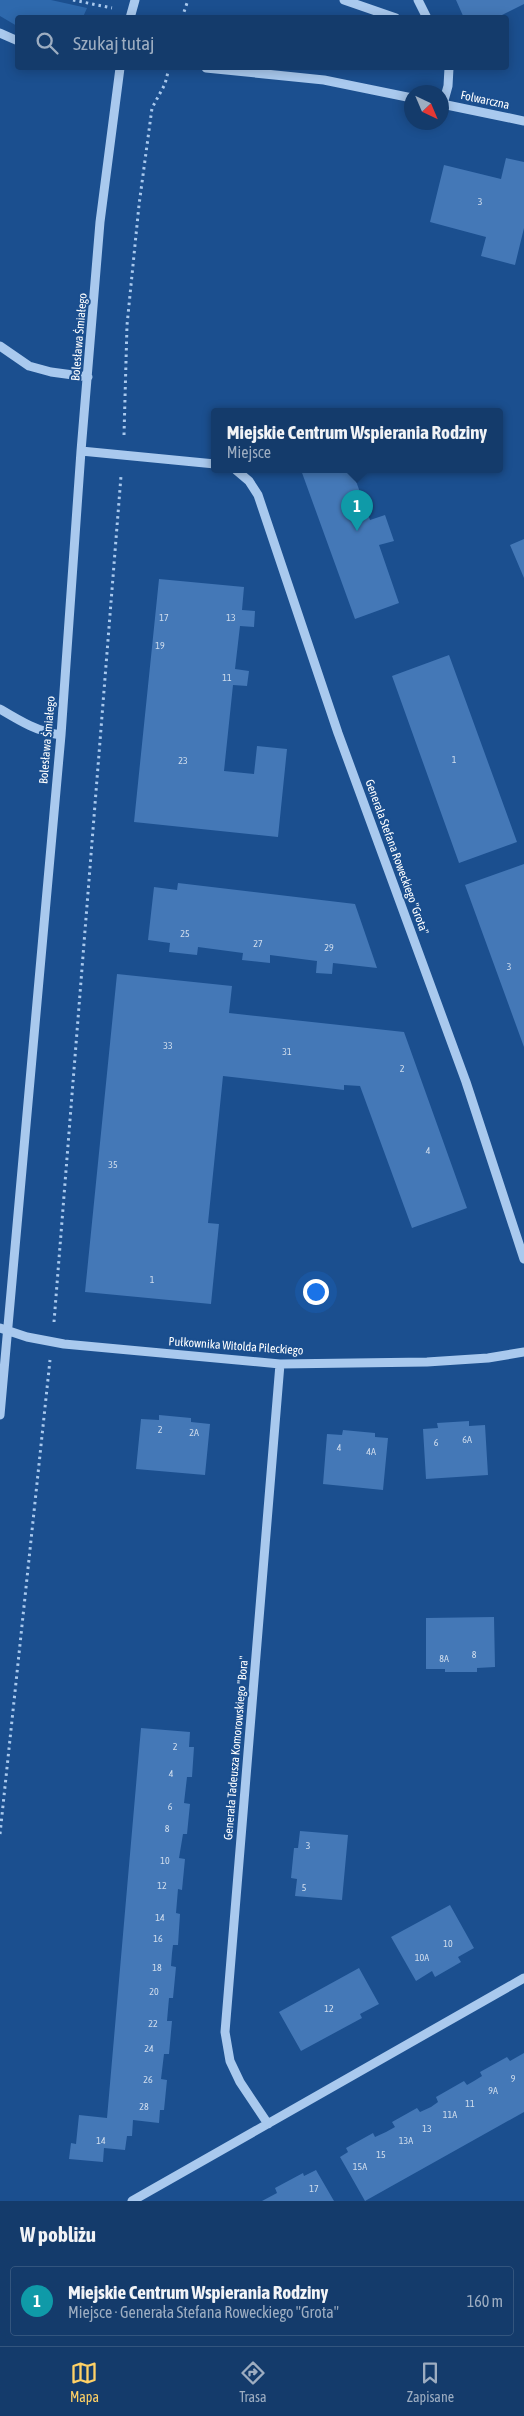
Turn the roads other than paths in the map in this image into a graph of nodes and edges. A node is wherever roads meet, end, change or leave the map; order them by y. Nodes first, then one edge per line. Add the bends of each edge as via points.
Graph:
1 (135, 0) edge
2 (344, 0) edge
3 (418, 0) edge
4 (131, 15) edge
5 (387, 15) edge
6 (426, 15) edge
7 (0, 33) edge
8 (15, 40) edge
9 (120, 70) edge
10 (226, 70) edge
11 (449, 70) edge
12 (448, 85) edge
13 (404, 96) edge
14 (449, 105) edge
15 (524, 121) edge
16 (0, 346) edge
17 (88, 377) junction
18 (81, 451) junction
19 (211, 464) edge
20 (240, 473) edge
21 (0, 709) edge
22 (61, 735) junction
23 (524, 1259) edge
24 (4, 1329) edge
25 (524, 1352) edge
26 (280, 1364) junction
27 (0, 1415) edge
28 (524, 1978) edge
29 (268, 2124) junction
30 (132, 2201) edge

1 - 4 street
2 - 5 street
3 - 6 street
7 - 8 street
9 - 17 street, Bolesława Śmiałego via 100,222
10 - 13 street via 324,80
11 - 12 street
14 - 15 street, Folwarczna
16 - 17 street via 29,366
17 - 18 street, Bolesława Śmiałego
18 - 19 street
18 - 22 street, Bolesława Śmiałego
20 - 23 street, Generała Stefana Roweckiego "Grota" via 258,495 338,733 466,1082
21 - 22 street via 28,726
22 - 24 street, Bolesława Śmiałego
24 - 26 street, Pułkownika Witolda Pileckiego via 52,1342
24 - 27 street, Bolesława Śmiałego
25 - 26 street, Pułkownika Witolda Pileckiego via 427,1362
26 - 29 street, Generała Tadeusza Komorowskiego "Bora" via 225,2032 230,2060 237,2075
28 - 29 street
29 - 30 street

